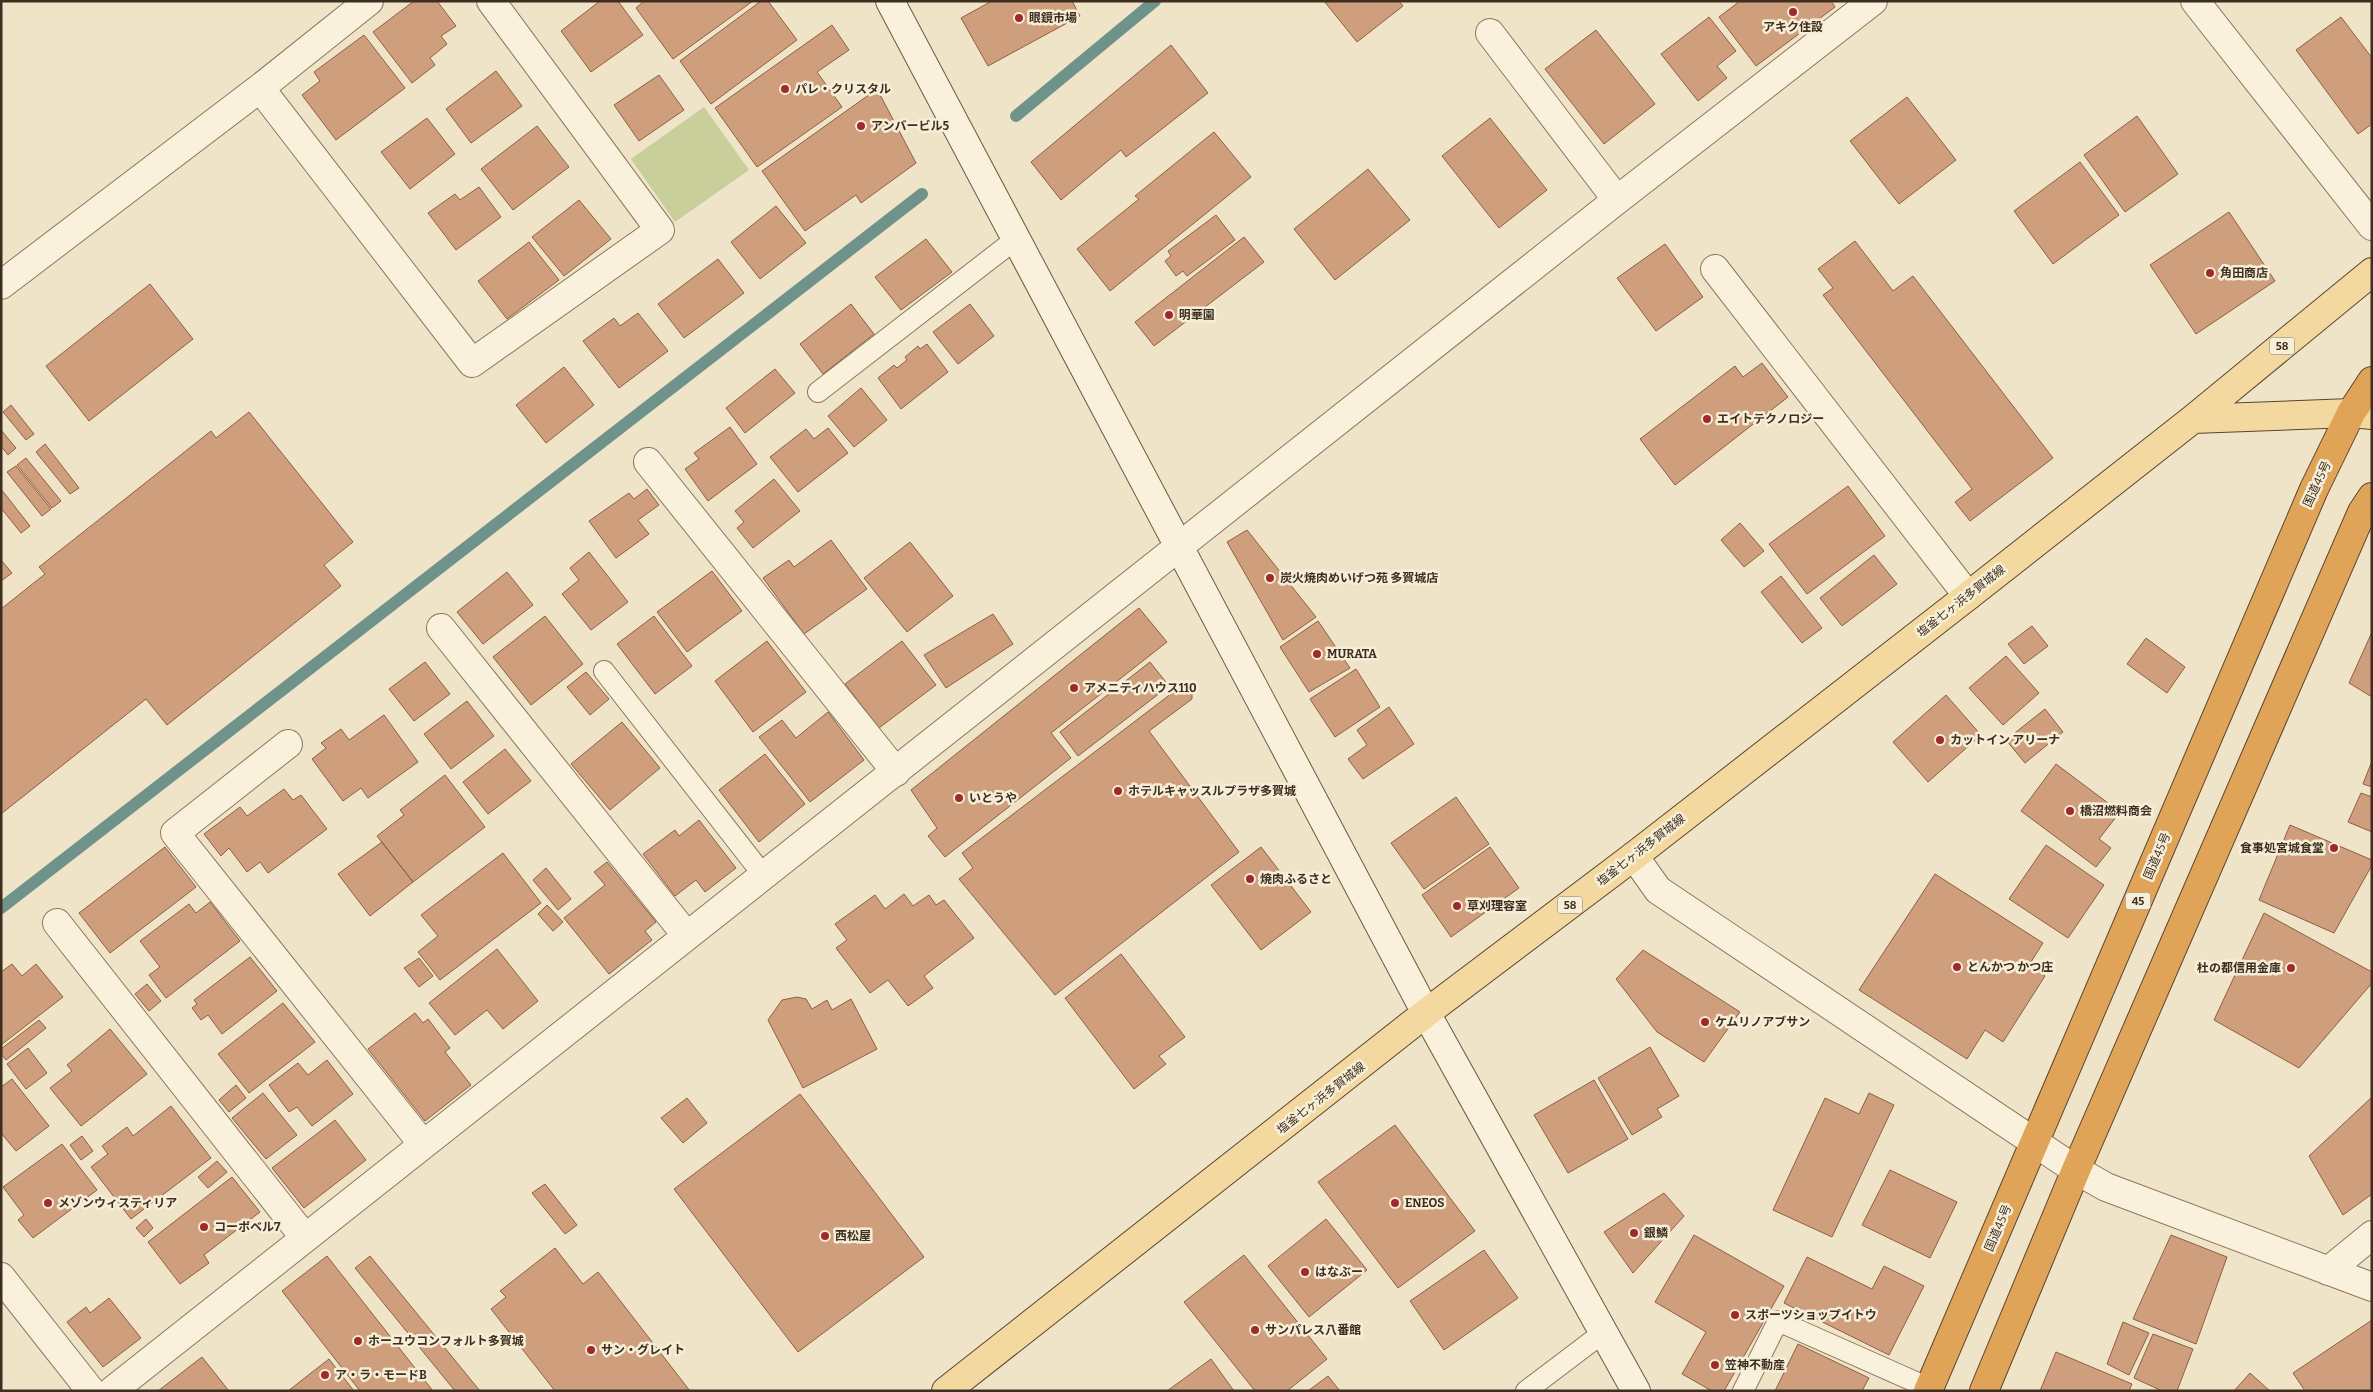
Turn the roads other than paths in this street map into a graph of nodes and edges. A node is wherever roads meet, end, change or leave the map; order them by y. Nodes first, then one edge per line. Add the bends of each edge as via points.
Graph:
1 (369, 1) edge
2 (491, 1) edge
3 (890, 1) edge
4 (2195, 1) edge
5 (1861, 5) edge
6 (1490, 33) dead end
7 (260, 88) junction
8 (1617, 200) junction
9 (2372, 226) edge
10 (1016, 239) junction
11 (1715, 269) dead end
12 (2372, 272) edge
13 (1, 285) edge
14 (2372, 381) edge
15 (818, 392) dead end
16 (2361, 414) edge
17 (2193, 419) junction
18 (648, 462) dead end
19 (2372, 497) edge
20 (1180, 548) junction
21 (1968, 596) junction
22 (441, 628) dead end
23 (604, 671) dead end
24 (288, 744) dead end
25 (896, 772) junction
26 (1634, 856) junction
27 (764, 876) junction
28 (56, 923) dead end
29 (687, 936) junction
30 (1426, 1013) junction
31 (2036, 1142) junction
32 (422, 1143) junction
33 (2076, 1170) junction
34 (2372, 1235) edge
35 (305, 1238) junction
36 (2328, 1271) junction
37 (1, 1277) edge
38 (2372, 1287) edge
39 (1604, 1332) junction
40 (1928, 1390) edge
41 (91, 1391) edge
42 (112, 1391) edge
43 (946, 1391) edge
44 (1526, 1391) edge
45 (1636, 1391) edge
46 (1743, 1391) edge
47 (1984, 1391) edge

1 - 7 street
2 - 7 street via 660,230 472,363
3 - 10 street
4 - 9 street
5 - 8 street
6 - 8 street
7 - 13 street
8 - 20 street
10 - 15 lane
10 - 20 street
11 - 21 street
12 - 17 main road, 塩釜七ヶ浜多賀城線 / 58
14 - 16 highway, 国道45号 / 45
16 - 17 main road
16 - 31 highway, 国道45号 / 45 via 2314,488
17 - 21 main road, 塩釜七ヶ浜多賀城線 / 58
18 - 25 street
19 - 33 highway via 2362,512
20 - 25 street
20 - 30 street
21 - 26 main road, 塩釜七ヶ浜多賀城線 / 58
22 - 29 street
23 - 27 lane
24 - 32 street via 175,833
25 - 27 street
26 - 30 main road, 塩釜七ヶ浜多賀城線 / 58
26 - 31 street via 1658,890
27 - 29 street
28 - 35 street
29 - 32 street
30 - 39 street
30 - 43 main road, 塩釜七ヶ浜多賀城線 / 58
31 - 33 street
31 - 40 highway, 国道45号 / 45
32 - 35 street
33 - 36 street via 2106,1187
33 - 47 highway
34 - 36 street
35 - 42 street
36 - 38 street
37 - 41 street
39 - 44 lane
39 - 45 street
40 - 46 lane via 1778,1321

